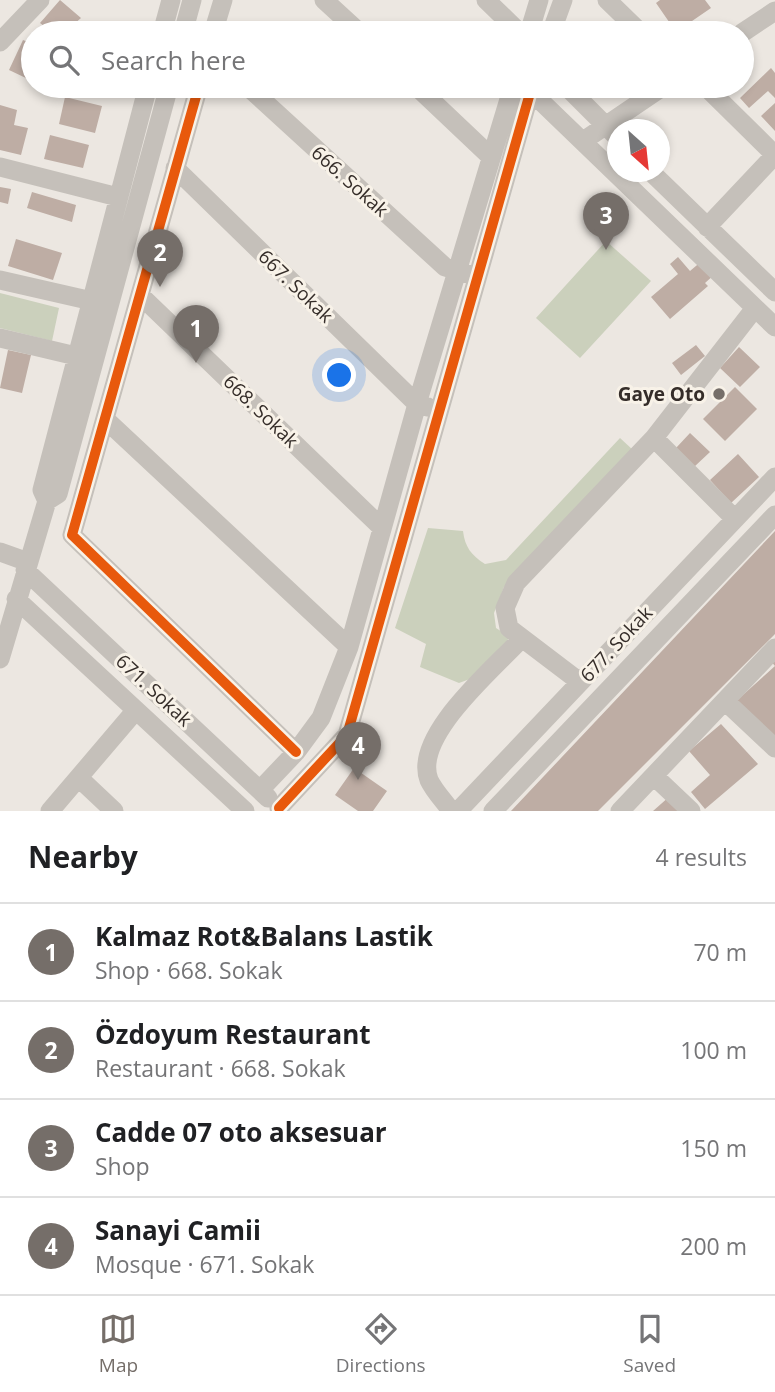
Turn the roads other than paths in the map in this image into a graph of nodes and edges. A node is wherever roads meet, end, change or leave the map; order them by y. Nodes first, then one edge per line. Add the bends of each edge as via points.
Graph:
1 (40, 0) edge
2 (171, 0) edge
3 (192, 0) edge
4 (223, 0) edge
5 (324, 0) edge
6 (486, 0) edge
7 (539, 0) edge
8 (563, 0) edge
9 (607, 0) edge
10 (773, 15) edge
11 (165, 21) edge
12 (186, 21) edge
13 (217, 21) edge
14 (347, 21) edge
15 (508, 21) edge
16 (533, 21) edge
17 (555, 21) edge
18 (629, 21) edge
19 (754, 26) edge
20 (0, 42) edge
21 (145, 98) edge
22 (166, 98) edge
23 (196, 98) edge
24 (260, 98) edge
25 (428, 98) edge
26 (520, 98) edge
27 (522, 98) edge
28 (537, 98) edge
29 (578, 98) edge
30 (650, 98) edge
31 (717, 98) edge
32 (626, 119) edge
33 (607, 128) edge
34 (607, 133) edge
35 (583, 141) junction
36 (775, 155) edge
37 (491, 157) junction
38 (0, 167) edge
39 (175, 169) junction
40 (661, 182) edge
41 (118, 198) junction
42 (707, 227) junction
43 (456, 272) junction
44 (479, 276) junction
45 (0, 280) edge
46 (775, 292) edge
47 (140, 295) junction
48 (92, 301) junction
49 (755, 308) junction
50 (775, 327) edge
51 (0, 338) edge
52 (76, 356) junction
53 (417, 404) junction
54 (441, 411) junction
55 (105, 419) junction
56 (654, 438) junction
57 (775, 477) edge
58 (47, 501) junction
59 (775, 515) edge
60 (735, 519) junction
61 (382, 527) junction
62 (0, 552) edge
63 (27, 566) junction
64 (16, 599) junction
65 (522, 638) junction
66 (348, 647) junction
67 (775, 648) edge
68 (0, 659) edge
69 (580, 682) junction
70 (725, 701) junction
71 (136, 710) junction
72 (775, 748) edge
73 (296, 752) junction
74 (654, 776) junction
75 (79, 778) junction
76 (260, 790) junction
77 (280, 810) edge
78 (50, 811) edge
79 (114, 811) edge
80 (245, 811) edge
81 (451, 811) edge
82 (458, 811) edge
83 (493, 811) edge
84 (620, 811) edge
85 (691, 811) edge

1 - 20 street
2 - 11 street
3 - 12 street
4 - 13 street
5 - 14 street
6 - 15 street
7 - 16 street
8 - 17 street
9 - 18 street
10 - 19 street
21 - 41 street
22 - 58 street via 58,494
23 - 39 street
24 - 43 street, 666. Sokak
25 - 37 street
26 - 37 street
27 - 44 street
28 - 35 street
29 - 33 street
30 - 32 street
31 - 36 street
34 - 35 street
35 - 49 street
36 - 42 street
37 - 43 street
38 - 41 street
39 - 47 street
39 - 53 street, 667. Sokak
40 - 42 street
41 - 48 street
42 - 46 street
43 - 44 street
43 - 53 street
44 - 54 street
45 - 48 street
47 - 55 street
47 - 61 street, 668. Sokak
48 - 52 street
49 - 50 street
49 - 56 street
51 - 52 street
52 - 58 street via 42,490
53 - 54 street
53 - 61 street
54 - 77 street via 347,735
55 - 66 street
55 - 73 street via 72,535
56 - 60 street
56 - 65 street via 516,583 505,608 509,628
57 - 60 street, 677. Sokak
58 - 63 street
59 - 83 street, 677. Sokak
60 - 69 street, 677. Sokak
61 - 66 street
62 - 63 street
63 - 64 street
63 - 76 street, 671. Sokak
64 - 68 street
64 - 71 street, 671. Sokak
65 - 69 street
65 - 81 street via 438,729 428,753 429,779
66 - 73 street via 321,718
67 - 70 street
69 - 82 street, 677. Sokak
70 - 72 street
70 - 74 street
71 - 75 street
71 - 80 street, 671. Sokak
73 - 76 street
74 - 84 street
74 - 85 street
75 - 78 street
75 - 79 street
76 - 77 street, 671. Sokak

